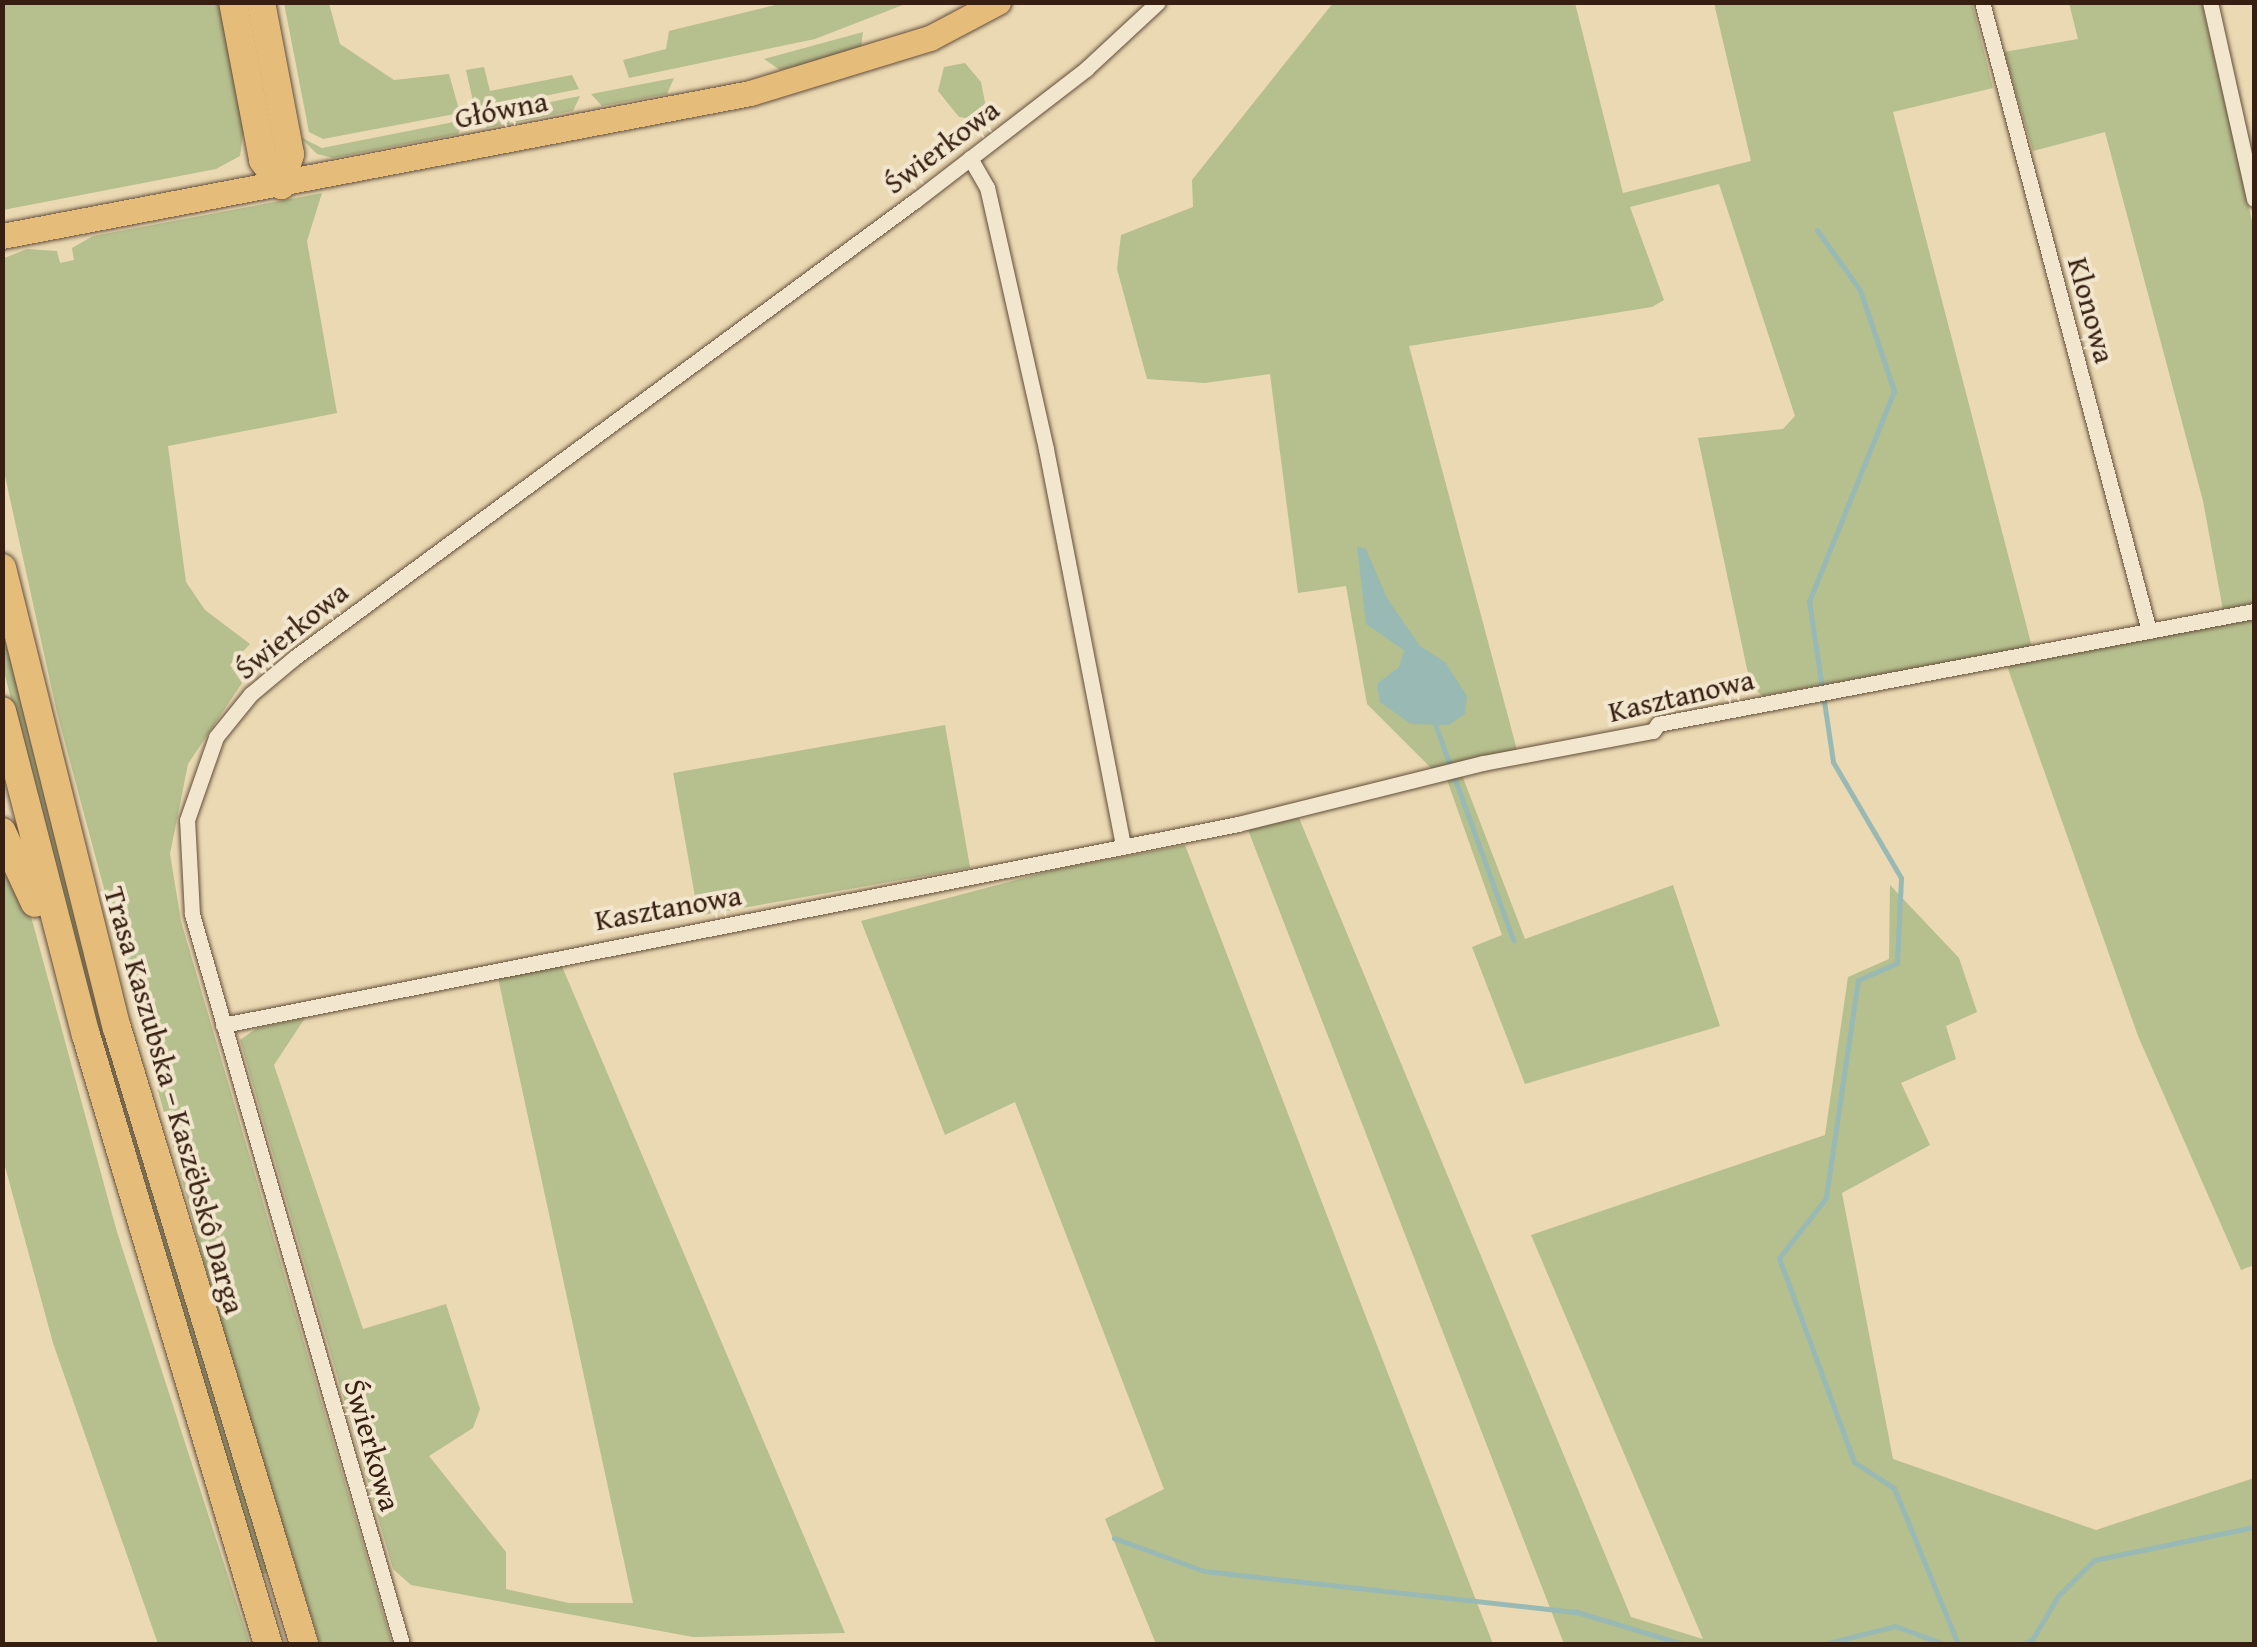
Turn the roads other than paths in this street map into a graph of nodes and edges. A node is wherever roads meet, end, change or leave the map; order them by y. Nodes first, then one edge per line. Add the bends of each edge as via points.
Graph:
1 (234, 2) edge
2 (261, 2) edge
3 (998, 2) edge
4 (1158, 2) edge
5 (1982, 2) edge
6 (2210, 2) edge
7 (970, 158) junction
8 (280, 184) junction
9 (2254, 199) edge
10 (2, 236) edge
11 (2, 568) edge
12 (2254, 611) edge
13 (2148, 632) junction
14 (2, 711) edge
15 (2, 832) edge
16 (1123, 844) junction
17 (222, 1024) junction
18 (86, 1035) junction
19 (268, 1644) edge
20 (304, 1644) edge
21 (402, 1644) edge

1 - 8 highway via 263,160
2 - 8 highway via 290,154
3 - 8 main road, Główna via 930,38 831,72
4 - 7 street, Świerkowa
5 - 13 street, Klonowa
6 - 9 street
7 - 16 street via 987,187 1046,449
7 - 17 street, Świerkowa via 251,694 216,738 186,820 186,884
8 - 10 main road, Główna
11 - 20 highway, Trasa Kaszubska – Kaszëbskô Darga via 118,1028
12 - 13 street, Kasztanowa
13 - 16 street, Kasztanowa via 1658,724 1653,731
14 - 18 highway
15 - 18 highway
16 - 17 street, Kasztanowa
17 - 21 street, Świerkowa
18 - 19 highway

